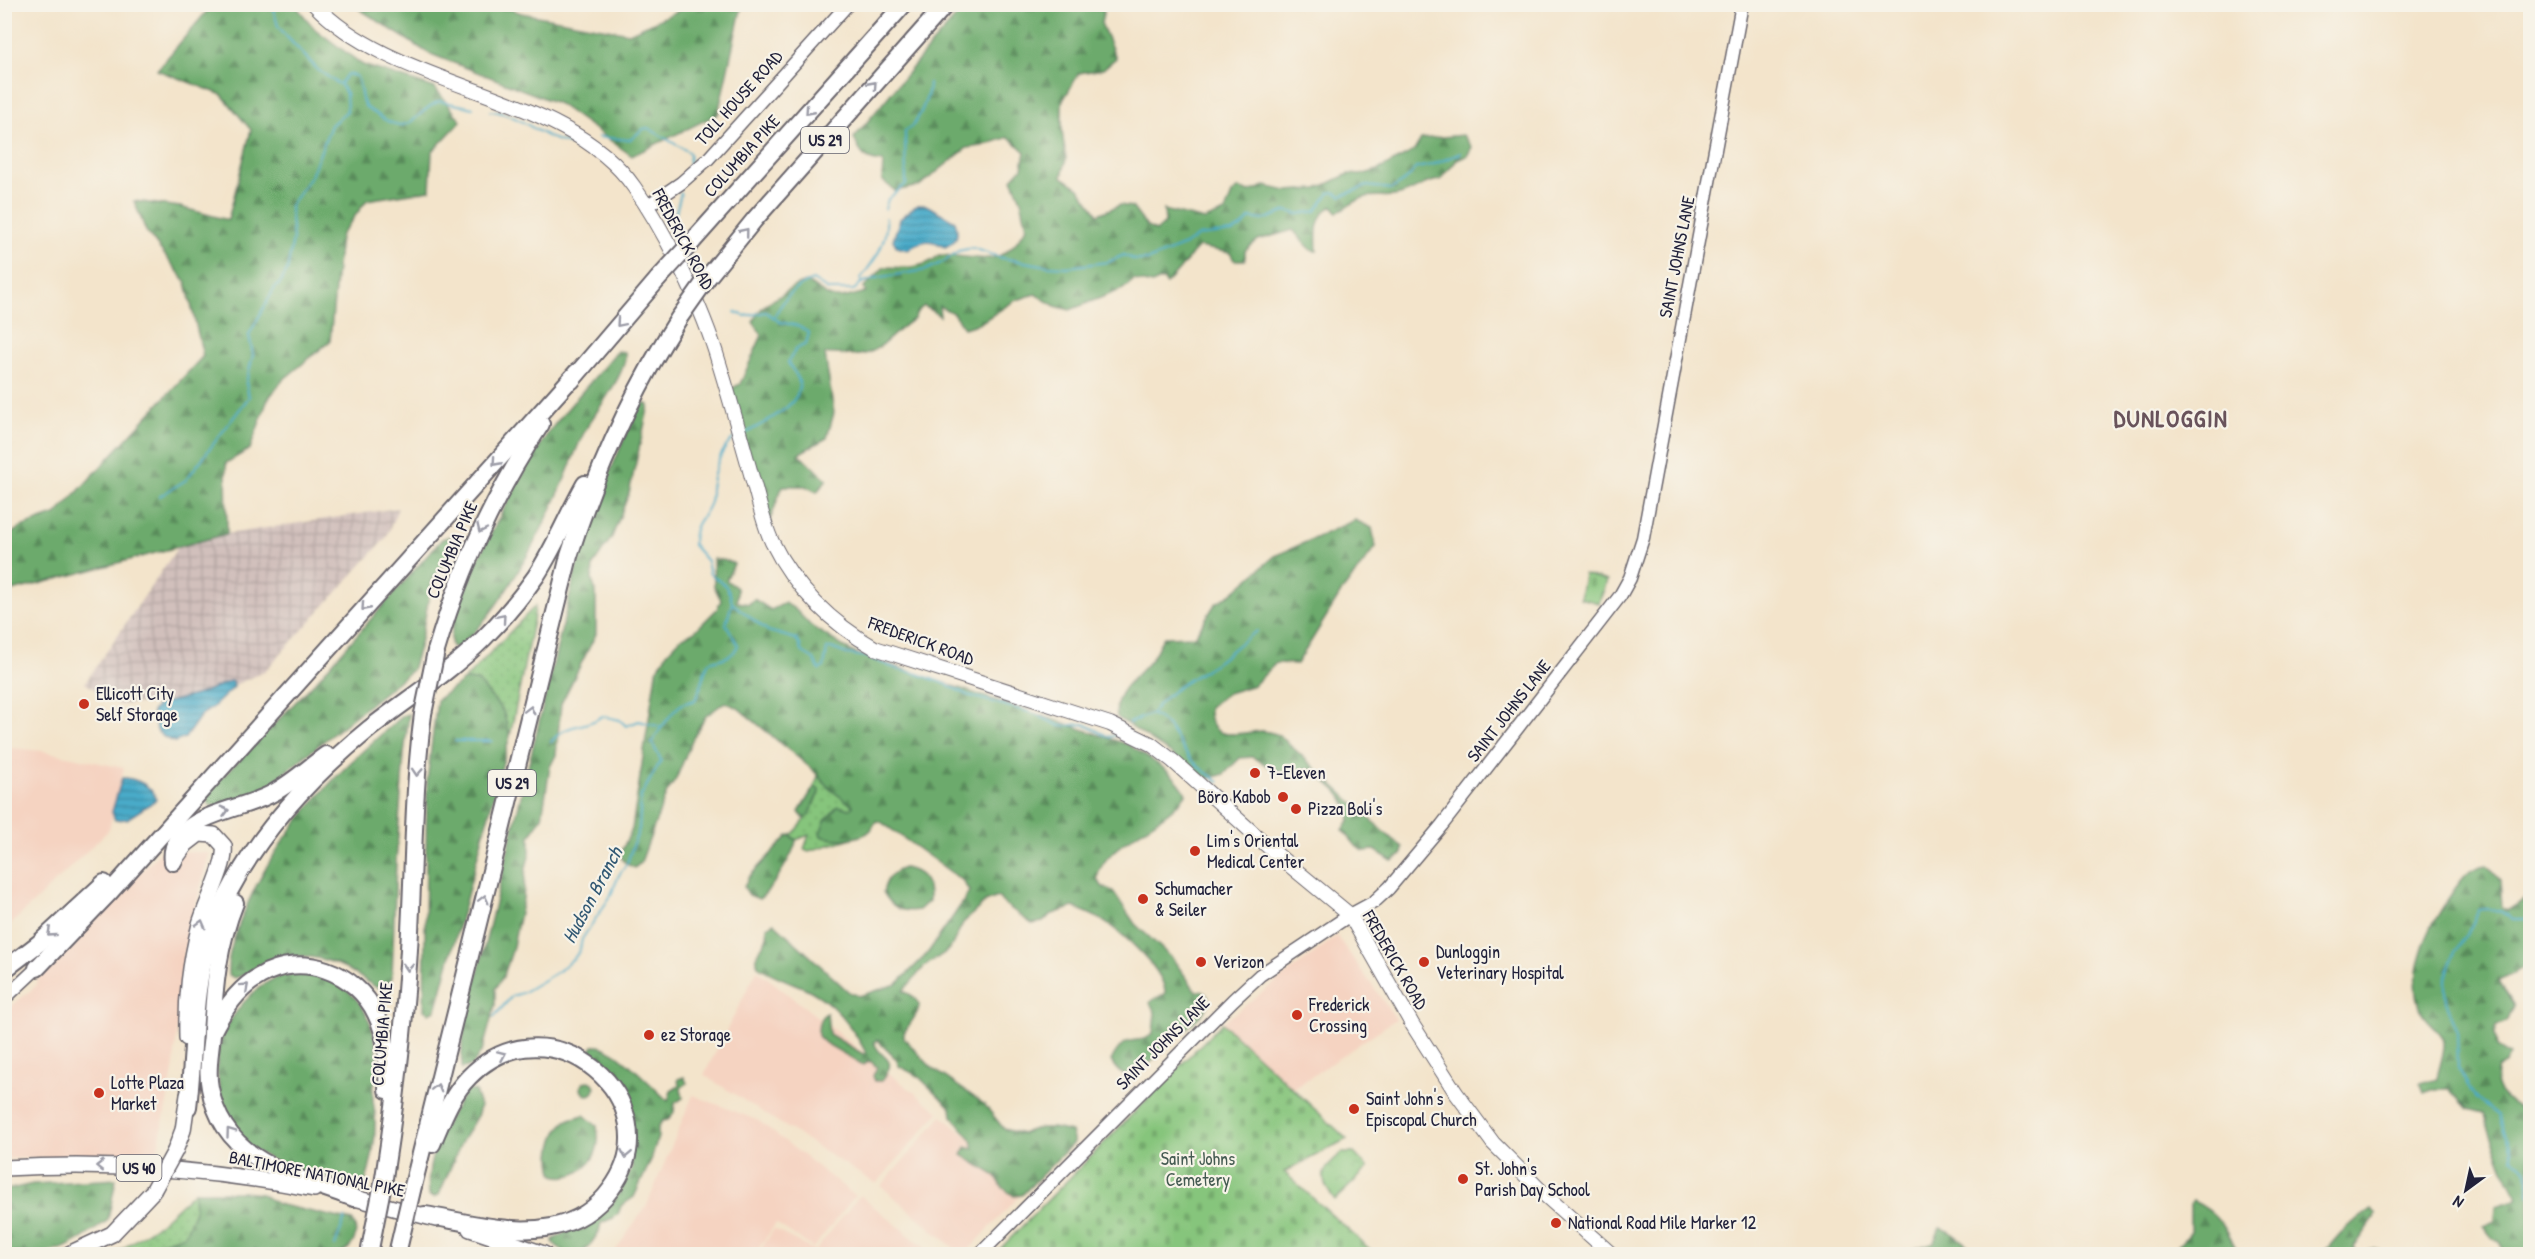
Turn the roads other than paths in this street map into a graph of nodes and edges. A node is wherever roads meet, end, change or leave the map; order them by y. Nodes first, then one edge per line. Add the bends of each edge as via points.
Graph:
1 (314, 4) edge
2 (848, 4) edge
3 (904, 4) edge
4 (946, 4) edge
5 (1742, 4) edge
6 (647, 206) junction
7 (577, 372) junction
8 (637, 388) junction
9 (412, 696) junction
10 (241, 743) junction
11 (281, 816) junction
12 (173, 862) joint
13 (1350, 915) junction
14 (37, 968) joint
15 (4, 970) edge
16 (4, 999) edge
17 (212, 1035) junction
18 (188, 1107) junction
19 (387, 1156) junction
20 (57, 1166) junction
21 (4, 1168) edge
22 (4, 1175) edge
23 (413, 1186) junction
24 (354, 1198) junction
25 (425, 1215) junction
26 (69, 1254) edge
27 (369, 1254) edge
28 (397, 1254) edge
29 (544, 1254) edge
30 (980, 1254) edge
31 (1611, 1254) edge

1 - 6 main road, FREDERICK ROAD via 335,24 384,53 528,112 588,142 620,170
2 - 6 street, TOLL HOUSE ROAD via 708,159
3 -> 7 highway, COLUMBIA PIKE / US 29, bridge
8 -> 4 highway, US 29, bridge via 708,277
5 - 13 street, SAINT JOHNS LANE via 1643,538 1630,578 1606,616 1413,862 1374,902
6 - 13 main road, FREDERICK ROAD via 708,328 772,542 797,581 829,615 875,648 1133,733 1173,761
7 -> 10 highway
7 -> 19 highway, COLUMBIA PIKE / US 29, bridge via 525,448 491,507 455,588 436,651 423,714 416,786 403,1026
9 -> 8 highway via 482,640 536,575
23 -> 8 highway, US 29 via 569,556 593,484
9 - 11 highway via 319,773
12 -> 9 highway via 176,844 189,827 207,816 273,794
10 - 14 highway via 118,884
10 -> 15 highway via 92,896
11 - 17 highway via 254,860 224,934 214,982
11 - 18 highway via 248,858 210,936 197,998
18 -> 12 main road via 186,995 200,924 223,862 224,846 214,835 199,834
13 - 30 street, SAINT JOHNS LANE via 1260,975
13 - 31 main road, FREDERICK ROAD via 1412,1024 1492,1143
14 - 16 street
17 -> 19 highway via 232,1000 250,982 273,970 311,965 350,981 370,1003 386,1043
24 -> 17 highway via 264,1164 231,1136 209,1087
18 - 26 main road, bridge via 175,1151 153,1191 112,1234
19 - 27 highway, COLUMBIA PIKE / US 29, bridge
20 - 21 main road, BALTIMORE NATIONAL PIKE / US 40
20 - 22 main road
24 -> 20 main road, BALTIMORE NATIONAL PIKE / US 40 via 271,1181 210,1174 104,1165
23 -> 25 highway via 457,1092 481,1066 509,1051 541,1047 574,1054 600,1072 623,1109 628,1140 622,1170 605,1197 580,1218 550,1228 510,1229
23 - 28 highway, US 29, bridge
24 - 25 main road, BALTIMORE NATIONAL PIKE / US 40
25 - 29 main road, BALTIMORE NATIONAL PIKE / US 40

